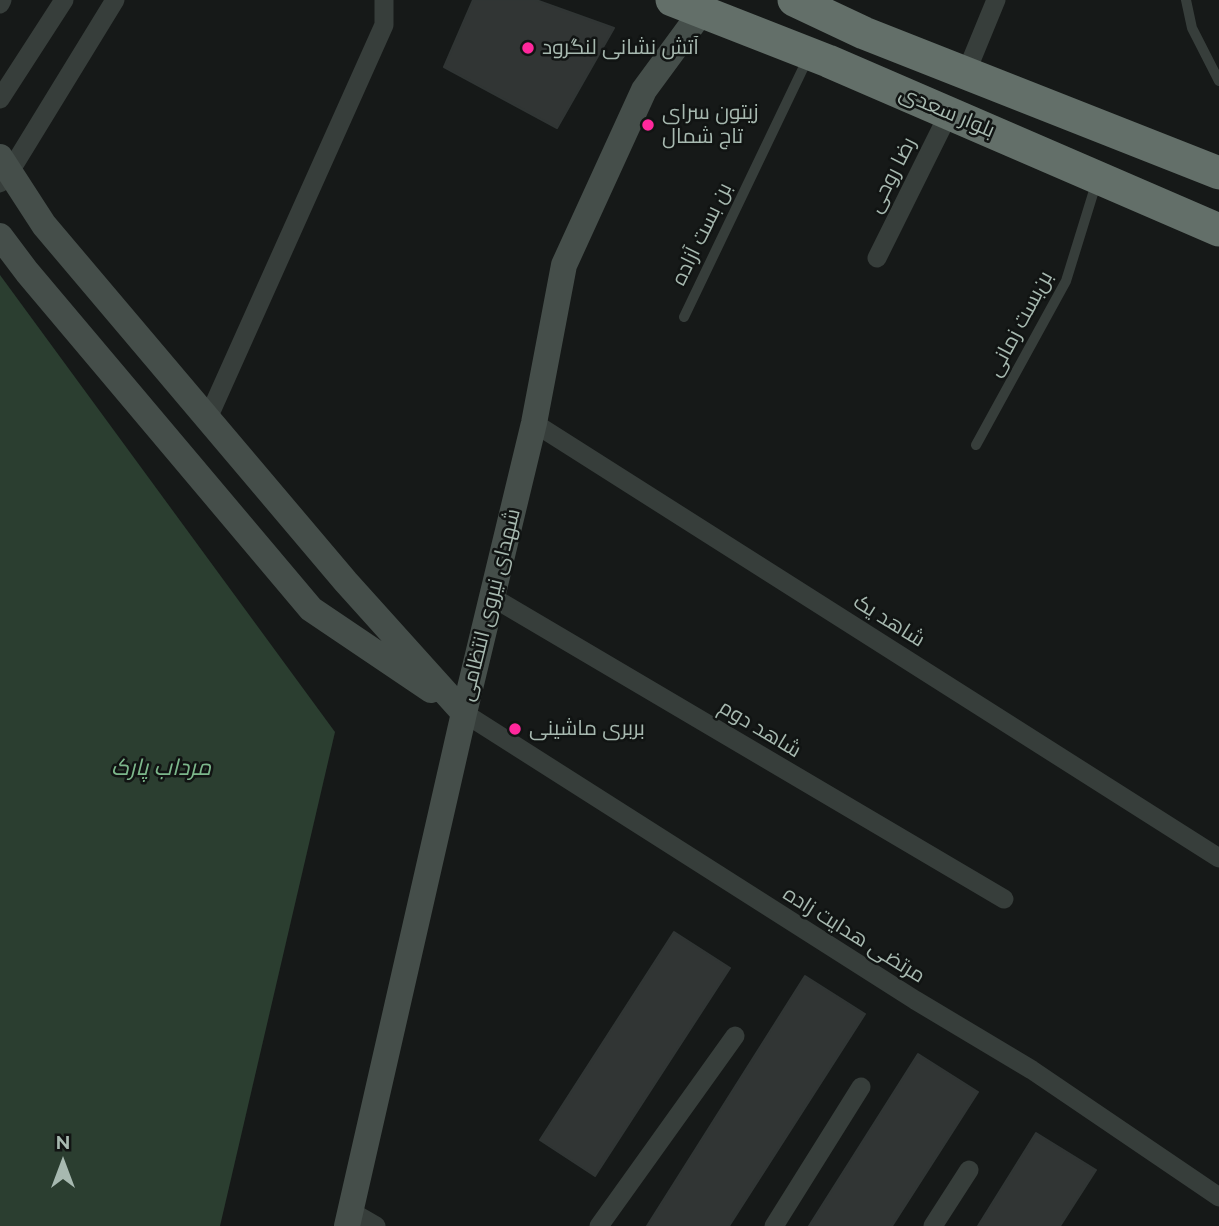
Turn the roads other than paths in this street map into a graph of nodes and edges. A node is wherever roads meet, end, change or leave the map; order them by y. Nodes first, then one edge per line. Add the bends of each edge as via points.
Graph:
1 (64, 0) edge
2 (115, 0) edge
3 (384, 0) edge
4 (794, 0) edge
5 (996, 0) edge
6 (1186, 0) edge
7 (687, 6) edge
8 (810, 54) junction
9 (966, 73) junction
10 (1219, 81) edge
11 (0, 99) edge
12 (949, 113) junction
13 (3, 171) edge
14 (1219, 173) edge
15 (1098, 177) junction
16 (1219, 230) edge
17 (0, 236) edge
18 (877, 258) dead end
19 (684, 317) dead end
20 (208, 418) junction
21 (534, 423) junction
22 (976, 445) dead end
23 (492, 597) junction
24 (464, 713) junction
25 (1219, 858) edge
26 (1004, 899) dead end
27 (735, 1036) dead end
28 (861, 1087) dead end
29 (969, 1170) dead end
30 (1219, 1197) edge
31 (348, 1219) edge
32 (376, 1226) edge
33 (599, 1226) edge
34 (774, 1226) edge
35 (933, 1226) edge

1 - 11 street
2 - 13 street
3 - 20 street via 384,24
4 - 9 highway, بلوار سعدی via 853,29
5 - 9 street
6 - 10 lane via 1192,28
7 - 8 highway, بلوار سعدی
7 - 21 street, شهدای نیروی انتظامی via 564,265
8 - 12 highway, بلوار سعدی
8 - 19 lane, بن بست آزاده
9 - 14 highway, بلوار سعدی
12 - 15 highway, بلوار سعدی
12 - 18 street, رضا روحی
13 - 20 street
15 - 16 highway, بلوار سعدی
15 - 22 lane, بن‌بست زمانی via 1066,281
17 - 24 street via 311,609
20 - 24 street
21 - 23 street, شهدای نیروی انتظامی
21 - 25 street, شاهد یک
23 - 24 street, شهدای نیروی انتظامی
23 - 26 street, شاهد دوم
24 - 30 street, مرتضی هدایت زاده via 1032,1070
24 - 31 street, شهدای نیروی انتظامی
27 - 33 street
28 - 34 street
29 - 35 street
31 - 32 street

